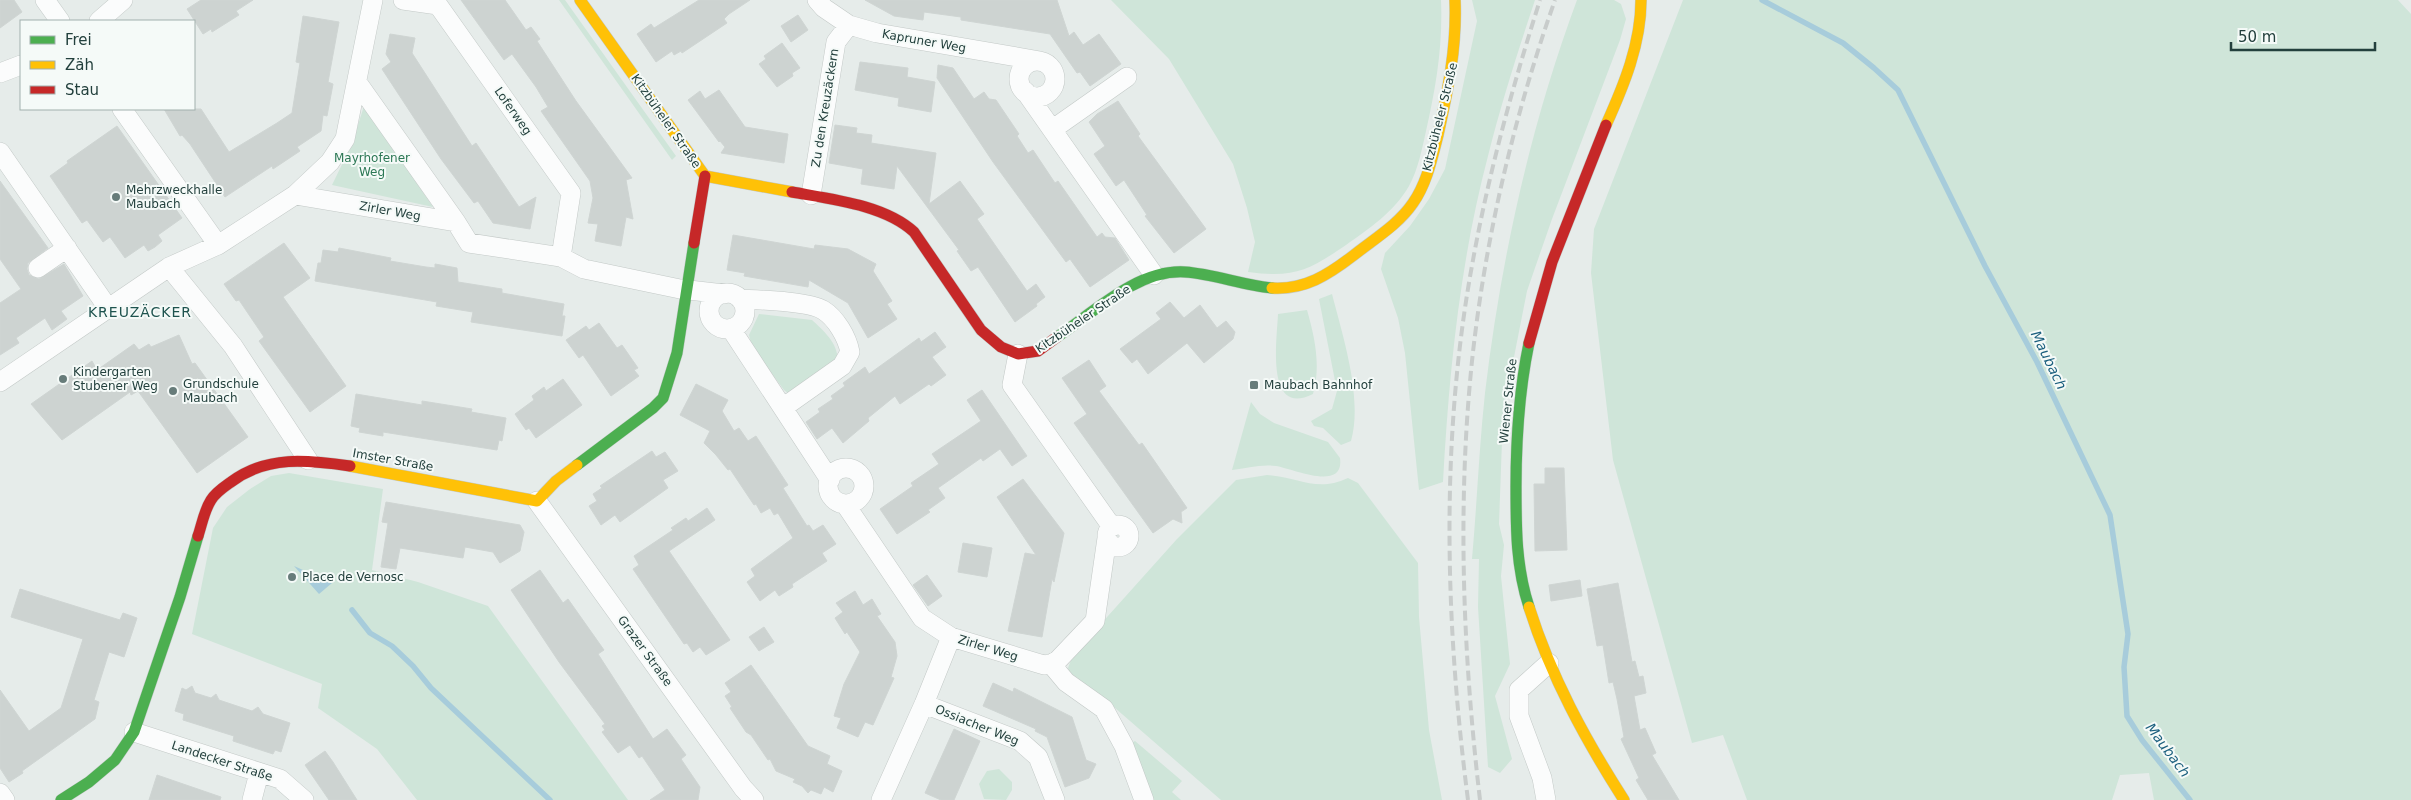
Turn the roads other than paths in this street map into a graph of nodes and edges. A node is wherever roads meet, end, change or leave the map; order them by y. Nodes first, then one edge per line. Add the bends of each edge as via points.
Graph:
1 (45, 0) edge
2 (123, 0) edge
3 (373, 0) edge
4 (402, 0) edge
5 (580, 0) edge
6 (817, 0) edge
7 (1455, 0) edge
8 (1641, 0) edge
9 (59, 20) edge
10 (100, 20) edge
11 (849, 25) junction
12 (1040, 61) junction
13 (20, 65) edge
14 (0, 73) edge
15 (1127, 77) dead end
16 (357, 82) junction
17 (1025, 92) junction
18 (123, 110) edge
19 (1053, 129) junction
20 (0, 152) edge
21 (706, 176) junction
22 (296, 195) junction
23 (810, 196) junction
24 (456, 222) junction
25 (218, 245) junction
26 (67, 248) junction
27 (561, 257) junction
28 (169, 267) junction
29 (38, 268) dead end
30 (1154, 275) junction
31 (688, 290) junction
32 (732, 297) junction
33 (108, 308) junction
34 (731, 329) junction
35 (1018, 354) junction
36 (0, 382) edge
37 (784, 407) junction
38 (308, 460) junction
39 (830, 480) junction
40 (537, 501) junction
41 (845, 504) junction
42 (951, 637) junction
43 (1549, 663) junction
44 (1051, 664) junction
45 (924, 704) junction
46 (134, 732) junction
47 (259, 773) junction
48 (0, 793) edge
49 (5, 800) edge
50 (61, 800) edge
51 (252, 800) edge
52 (304, 800) edge
53 (754, 800) edge
54 (881, 800) edge
55 (1055, 800) edge
56 (1144, 800) edge
57 (1546, 800) edge
58 (1624, 800) edge

1 - 9 street
2 - 10 street
3 - 16 street
4 - 27 street, Loferweg via 438,5 571,194
5 - 21 street, Kitzbüheler Straße
6 - 11 street, Kapruner Weg
7 - 30 street, Kitzbüheler Straße via 1455,62 1430,168 1414,202 1394,224 1345,262 1308,285 1286,289 1186,273
8 - 43 street, Wiener Straße via 1643,13 1637,46 1547,276 1526,360 1516,460 1516,547 1534,624
11 - 12 street, Kapruner Weg via 877,33
11 - 23 street, Zu den Kreuzäckern via 836,42
12 - 17 street via 1029,63 1022,71 1020,82
12 - 17 street via 1051,66 1054,84 1047,94 1041,96
13 - 14 street
15 - 19 street
16 - 22 street via 345,139 330,162
16 - 24 street
17 - 19 street
18 - 25 street
19 - 30 street
20 - 26 street
21 - 23 street, Kitzbüheler Straße
21 - 31 street
22 - 24 street, Zirler Weg
22 - 25 street
23 - 35 street, Kitzbüheler Straße via 883,212 901,220 914,232 981,330 1001,347
24 - 27 street via 469,243
25 - 28 street
26 - 29 street
26 - 33 street
27 - 31 street via 584,269
28 - 33 street
28 - 38 street via 233,346
30 - 35 street, Kitzbüheler Straße via 1136,282 1038,351
31 - 32 street
31 - 40 street via 677,353 663,398 556,481
32 - 34 street via 745,310 742,322
32 - 34 street via 715,299 710,314 720,327
32 - 37 street via 821,308 847,339 850,352 842,366
33 - 36 street
34 - 37 street
35 - 44 street via 1012,385 1110,532 1095,620
37 - 39 street
38 - 40 street, Imster Straße
38 - 46 street, Imster Straße via 256,468 232,480 212,498
39 - 41 street via 831,495
39 - 41 street via 838,471 849,469 860,474 864,486 861,497
40 - 53 street, Grazer Straße
41 - 42 street, Zirler Weg via 922,618
42 - 44 street, Zirler Weg via 1039,664
42 - 45 street, Ossiacher Weg
43 - 57 street via 1519,690 1519,716 1542,778
43 - 58 street, Wiener Straße via 1596,756
44 - 56 street via 1066,682 1104,710 1124,746
45 - 54 street, Ossiacher Weg
45 - 55 street, Ossiacher Weg via 1020,741 1038,757
46 - 47 street, Landecker Straße
46 - 50 street, Imster Straße via 115,760
47 - 51 street
47 - 52 street, Landecker Straße via 280,779
48 - 49 street

